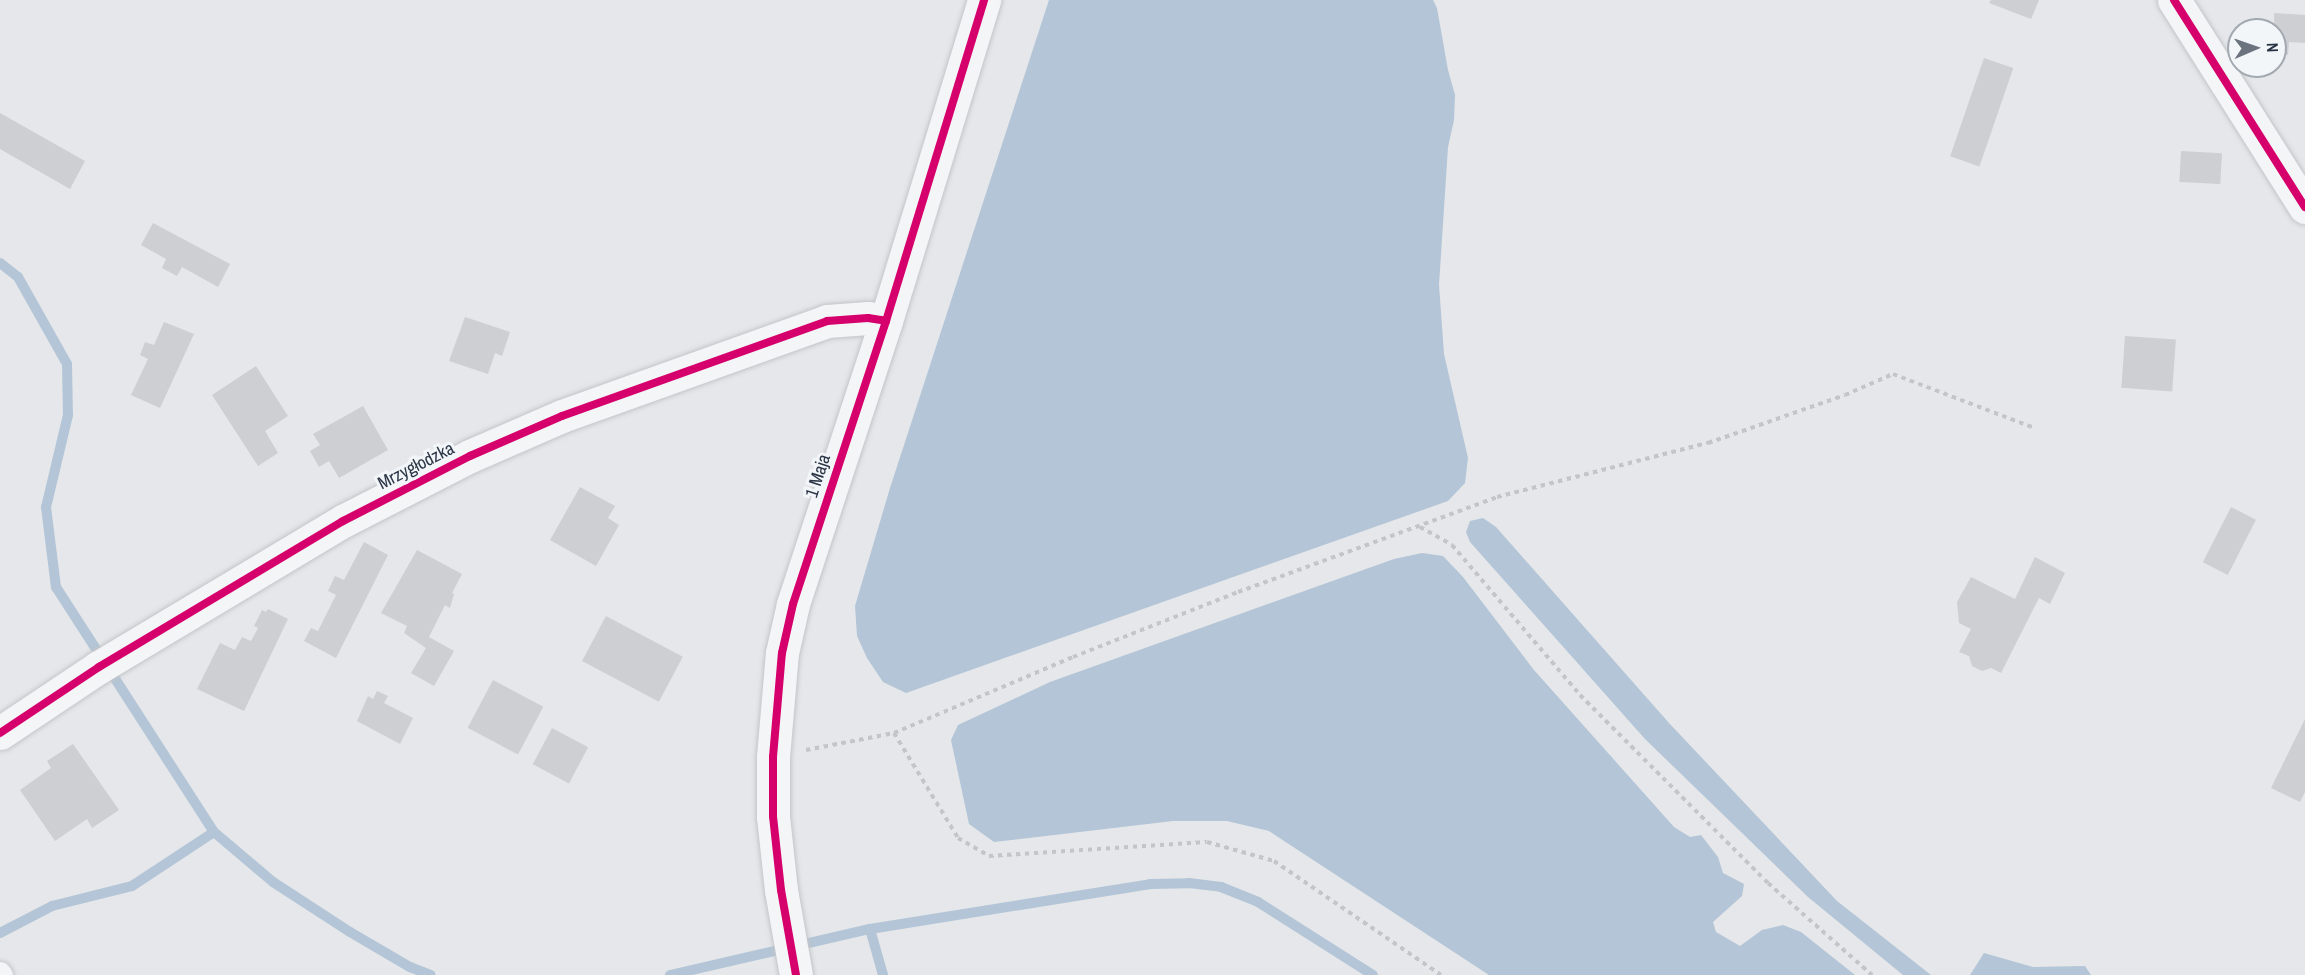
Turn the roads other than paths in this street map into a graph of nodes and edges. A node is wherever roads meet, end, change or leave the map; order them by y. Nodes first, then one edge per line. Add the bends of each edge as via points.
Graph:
1 (984, 0) edge
2 (2174, 0) edge
3 (2305, 207) edge
4 (886, 321) junction
5 (0, 733) edge
6 (796, 975) edge

1 - 4 street, 1 Maja
2 - 3 street
4 - 5 street, Mrzygłodzka via 827,321 562,416 470,456 343,520 131,647
4 - 6 street, 1 Maja via 793,604 782,653 773,757 773,816

